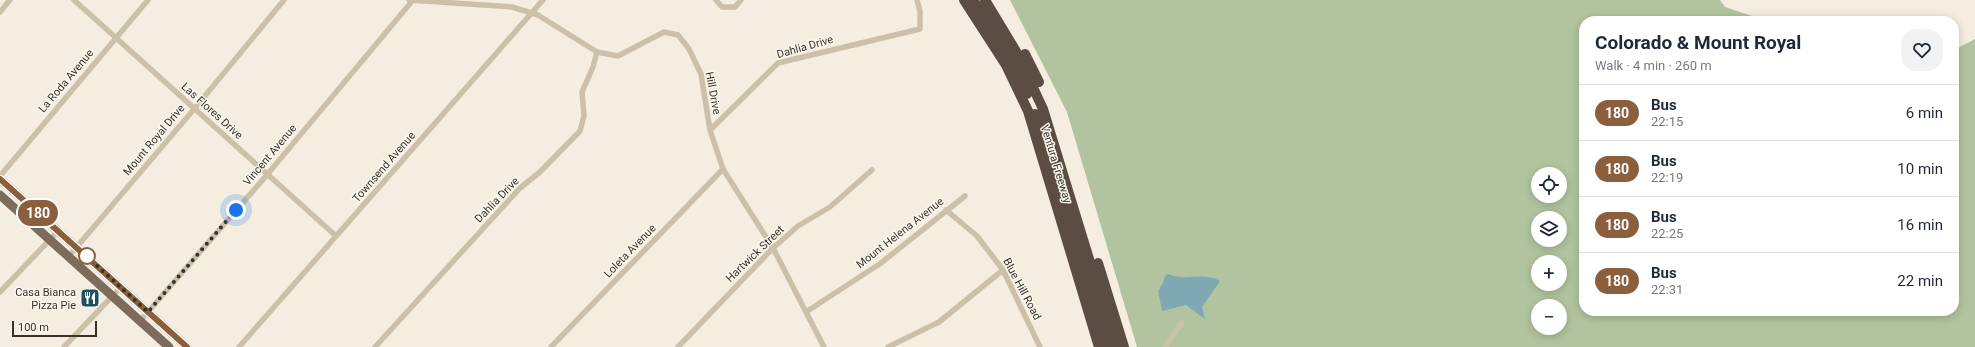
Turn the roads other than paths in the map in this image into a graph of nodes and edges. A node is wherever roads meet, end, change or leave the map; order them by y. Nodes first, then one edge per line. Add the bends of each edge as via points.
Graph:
1 (10, 0) edge
2 (74, 0) edge
3 (148, 0) edge
4 (284, 0) edge
5 (411, 0) edge
6 (543, 0) edge
7 (716, 0) edge
8 (741, 0) edge
9 (917, 0) edge
10 (964, 0) edge
11 (973, 0) edge
12 (985, 0) edge
13 (992, 0) edge
14 (0, 12) edge
15 (531, 13) junction
16 (116, 38) junction
17 (598, 52) junction
18 (195, 108) junction
19 (710, 130) junction
20 (723, 168) junction
21 (872, 170) dead end
22 (267, 174) junction
23 (0, 176) edge
24 (0, 179) edge
25 (0, 195) edge
26 (965, 196) dead end
27 (946, 210) junction
28 (58, 231) junction
29 (336, 236) junction
30 (50, 240) junction
31 (76, 247) junction
32 (773, 248) junction
33 (68, 256) junction
34 (1003, 270) junction
35 (121, 287) junction
36 (0, 292) edge
37 (113, 296) junction
38 (148, 312) junction
39 (806, 312) junction
40 (140, 321) junction
41 (1182, 322) dead end
42 (822, 345) edge
43 (64, 347) edge
44 (169, 347) edge
45 (187, 347) edge
46 (239, 347) edge
47 (375, 347) edge
48 (551, 347) edge
49 (678, 347) edge
50 (815, 347) edge
51 (888, 347) edge
52 (1040, 347) edge
53 (1099, 347) edge
54 (1107, 347) edge
55 (1116, 347) edge
56 (1124, 347) edge
57 (1165, 347) edge

1 - 14 street
2 - 16 street, Las Flores Drive
3 - 16 street, La Roda Avenue
4 - 18 street, Mount Royal Drive
5 - 15 street, Hill Drive via 512,8
5 - 22 street, Vincent Avenue
6 - 15 street, Townsend Avenue
7 - 8 street via 722,7 735,8
9 - 19 street, Dahlia Drive via 920,29 778,63
10 - 53 highway, Ventura Freeway via 1006,65 1028,111
11 - 54 highway via 997,35 1030,99
12 - 55 highway via 1017,53 1043,109
13 - 56 highway, Ventura Freeway via 1032,68 1047,101
15 - 17 street, Hill Drive
15 - 29 street, Townsend Avenue
16 - 18 street, Las Flores Drive
16 - 23 street, La Roda Avenue
17 - 19 street, Hill Drive via 618,56 664,32 678,36 689,49 701,74
17 - 47 street, Dahlia Drive via 582,92 584,116 580,130 540,172 520,188
18 - 22 street, Las Flores Drive
18 - 31 street, Mount Royal Drive
19 - 20 street, Hill Drive
20 - 32 street, Hill Drive
20 - 48 street, Loleta Avenue
21 - 32 street, Hartwick Street via 830,207 798,226
22 - 29 street, Las Flores Drive
22 - 38 street, Vincent Avenue
24 - 28 main road
25 - 30 main road
26 - 27 street, Mount Helena Avenue
27 - 34 street, Blue Hill Road via 977,236
27 - 39 street, Mount Helena Avenue via 881,263
28 - 30 street
28 - 31 main road
29 - 46 street, Townsend Avenue
30 - 33 main road
30 - 36 street
31 - 33 street, Mount Royal Drive
31 - 35 main road
32 - 39 street, Hill Drive
32 - 49 street, Hartwick Street
33 - 37 main road
34 - 51 street via 939,322
34 - 52 street, Blue Hill Road
35 - 37 street
35 - 38 main road
37 - 40 main road
37 - 43 street
38 - 40 street, Vincent Avenue
38 - 45 main road
39 - 42 street, Hill Drive
40 - 44 main road
41 - 57 street
42 - 50 street

